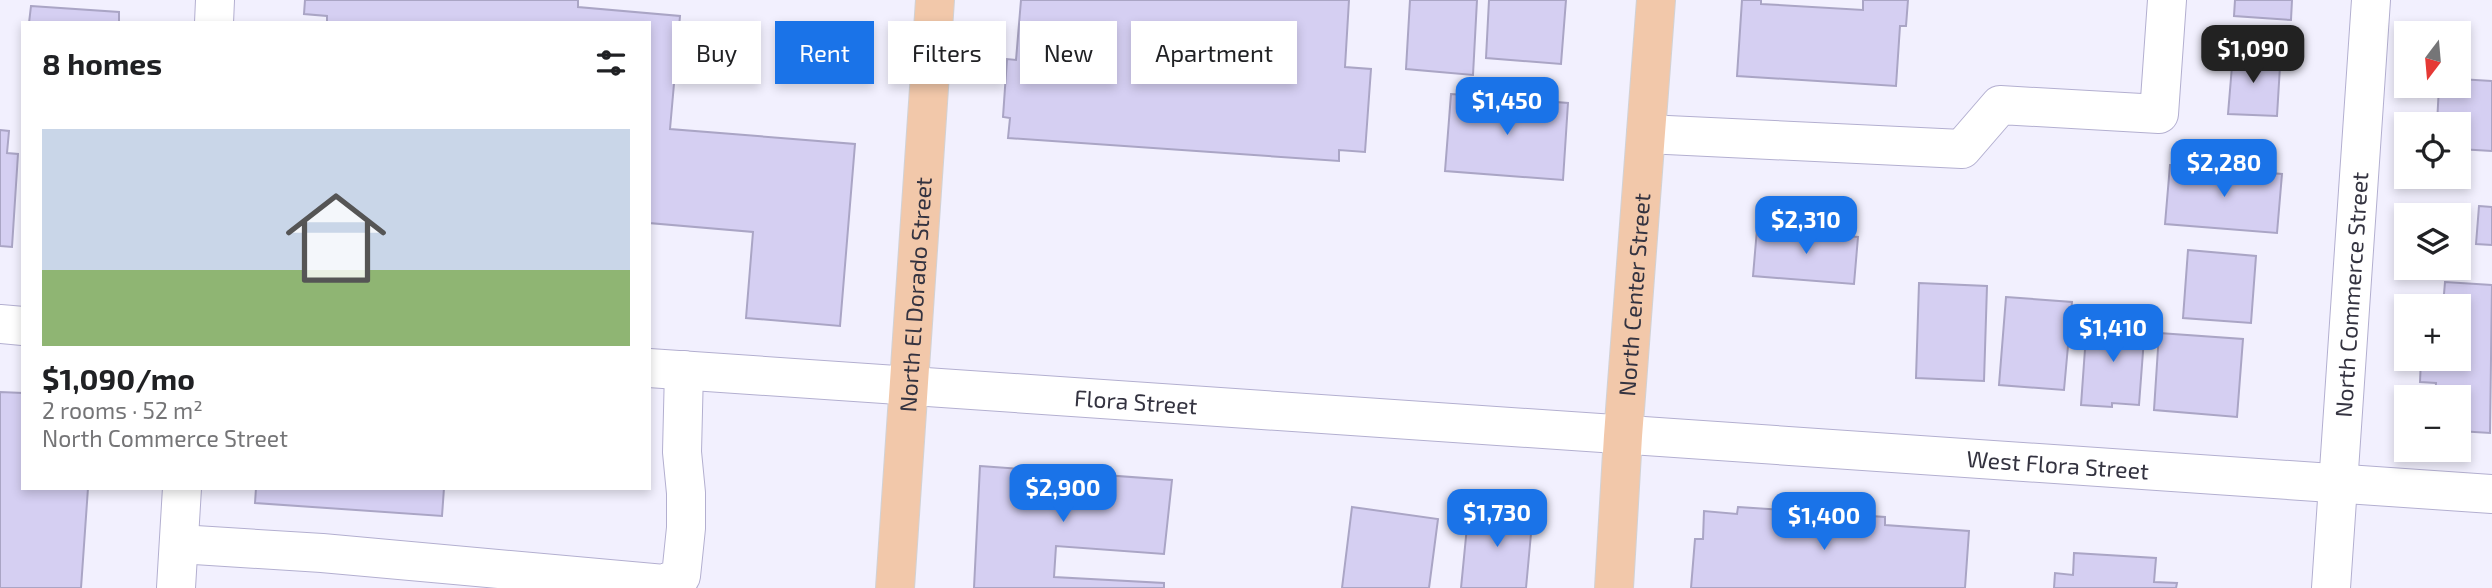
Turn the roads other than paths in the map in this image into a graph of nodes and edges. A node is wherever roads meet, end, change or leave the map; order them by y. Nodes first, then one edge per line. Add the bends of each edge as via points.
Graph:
1 (215, 0) edge
2 (935, 0) edge
3 (1656, 0) edge
4 (2167, 0) edge
5 (2371, 0) edge
6 (214, 21) edge
7 (1646, 134) junction
8 (0, 324) edge
9 (21, 326) edge
10 (666, 369) edge
11 (909, 386) junction
12 (1623, 436) junction
13 (2338, 484) junction
14 (182, 490) edge
15 (2492, 495) edge
16 (178, 544) junction
17 (176, 588) edge
18 (895, 588) edge
19 (1614, 588) edge
20 (2331, 588) edge

1 - 6 street
2 - 11 main road, North El Dorado Street
3 - 7 main road, North Center Street
4 - 7 street via 2159,114 2000,105 1962,149
5 - 13 street, North Commerce Street
7 - 12 main road, North Center Street
8 - 9 street
10 - 11 street, Flora Street
10 - 16 street via 682,452 686,528 681,576 664,584
11 - 12 street, Flora Street
11 - 18 main road, North El Dorado Street
12 - 13 street, West Flora Street
12 - 19 main road, North Center Street
13 - 15 street, West Flora Street
13 - 20 street, North Commerce Street
14 - 16 street
16 - 17 street

